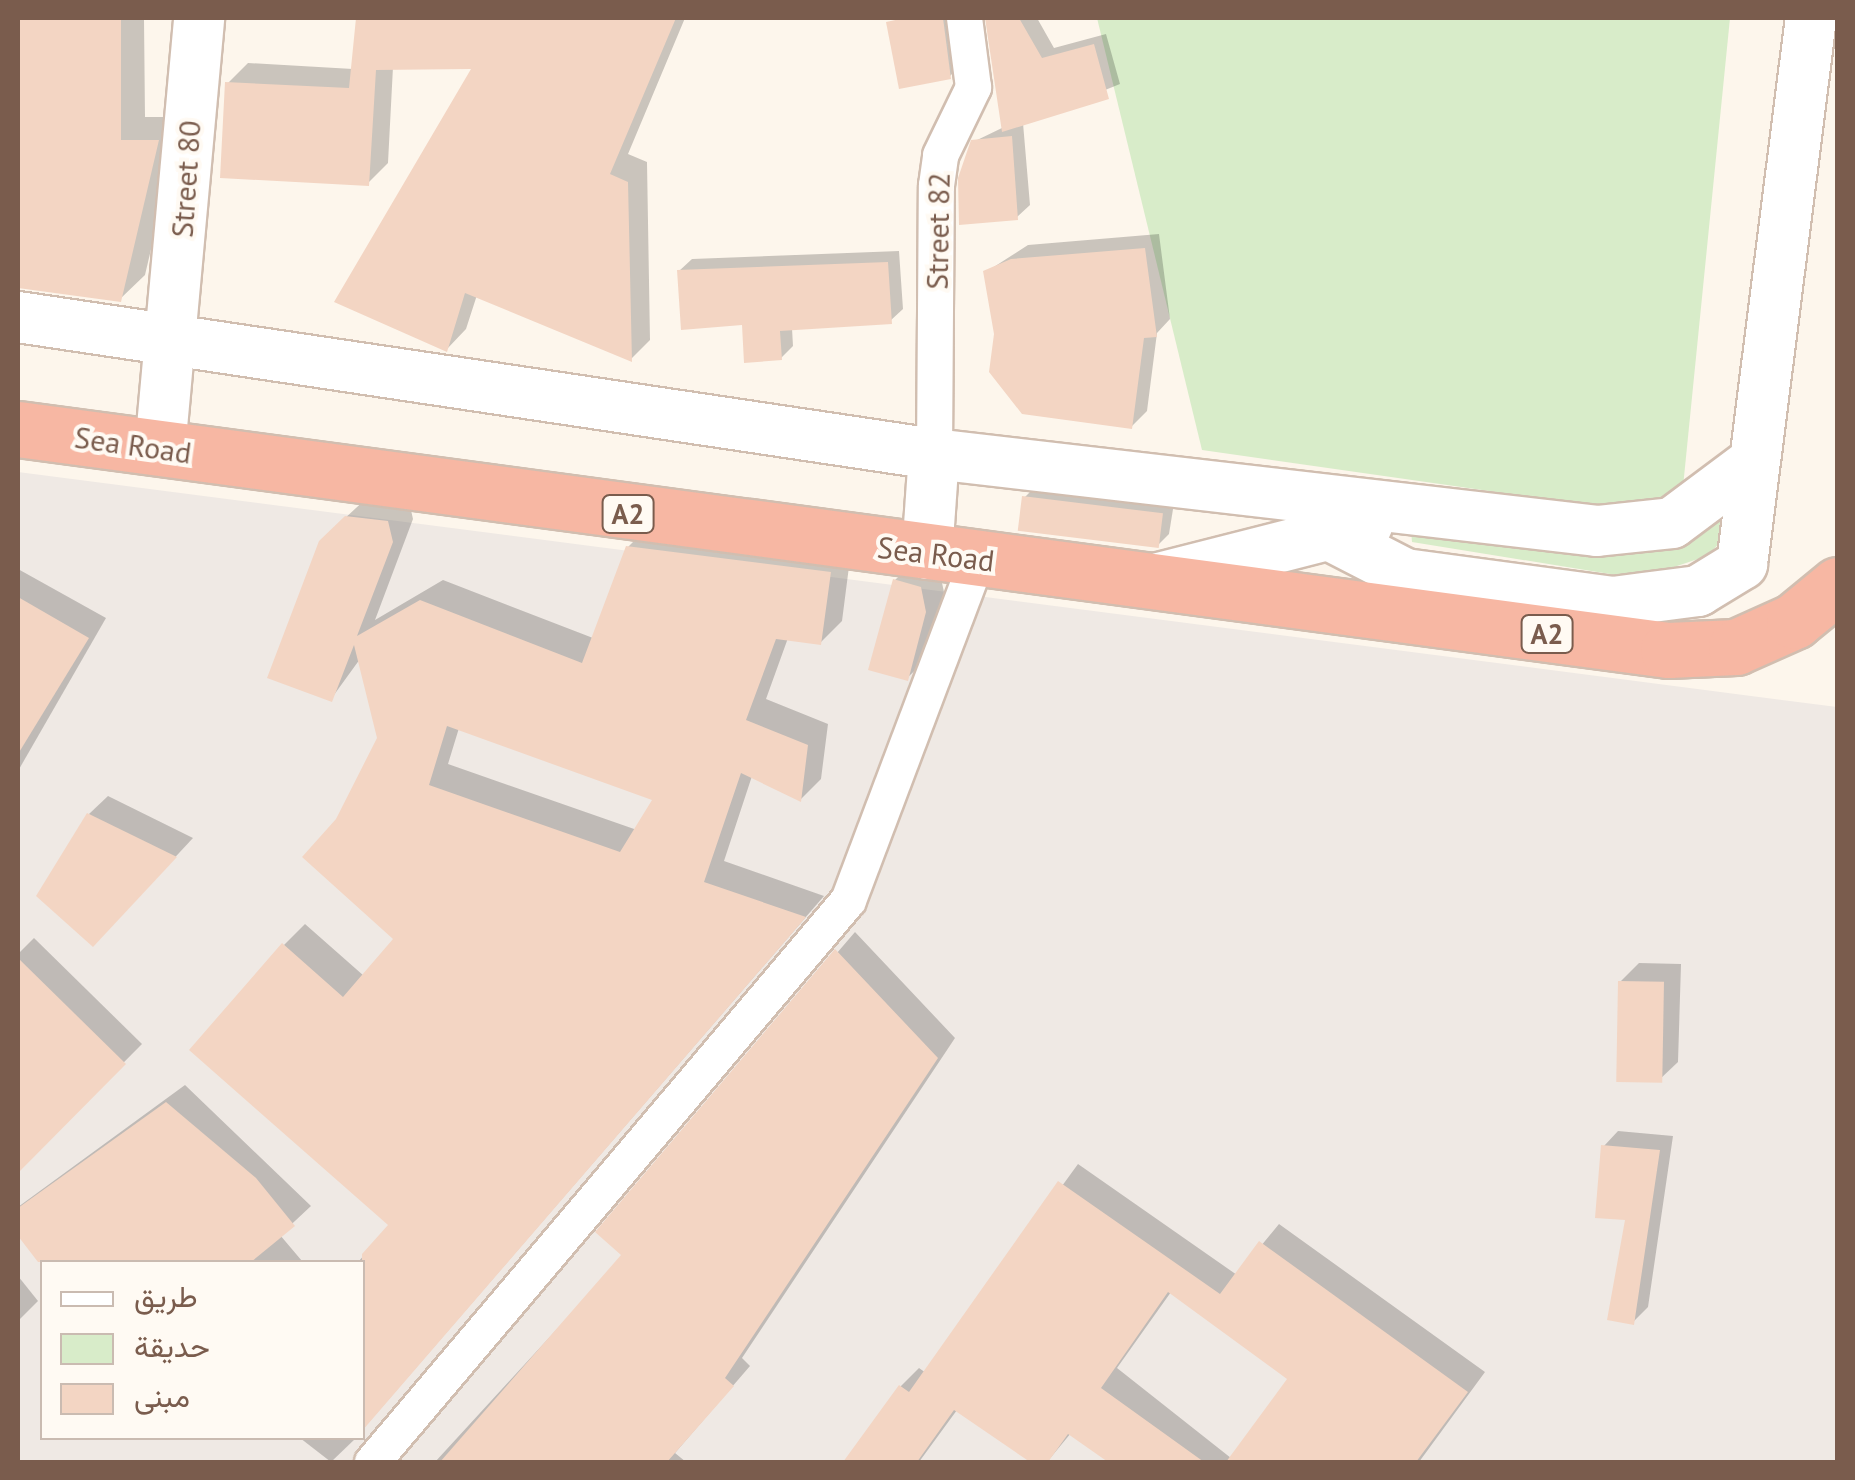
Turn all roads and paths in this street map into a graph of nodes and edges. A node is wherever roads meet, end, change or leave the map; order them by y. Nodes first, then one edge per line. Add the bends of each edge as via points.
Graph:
1 (199, 18) edge
2 (964, 18) edge
3 (1811, 18) edge
4 (18, 318) edge
5 (174, 340) junction
6 (18, 429) edge
7 (160, 448) junction
8 (934, 454) junction
9 (1751, 464) junction
10 (1407, 506) junction
11 (1337, 539) junction
12 (952, 557) junction
13 (1144, 582) junction
14 (1838, 585) edge
15 (372, 1462) edge

1 - 5 street, Street 80
2 - 8 street, Street 82 via 973,87 940,155 936,186
3 - 9 street
4 - 5 street
5 - 7 street, Street 80
5 - 8 street
6 - 7 highway, Sea Road / A2
7 - 12 highway, Sea Road / A2
8 - 10 street
8 - 12 street
9 - 10 street via 1696,510 1645,530
9 - 11 street via 1742,564 1664,600 1613,602 1404,574
10 - 11 street
11 - 13 street
12 - 13 highway, Sea Road / A2
12 - 15 street via 848,900
13 - 14 highway, Sea Road / A2 via 1668,650 1736,647 1794,621

